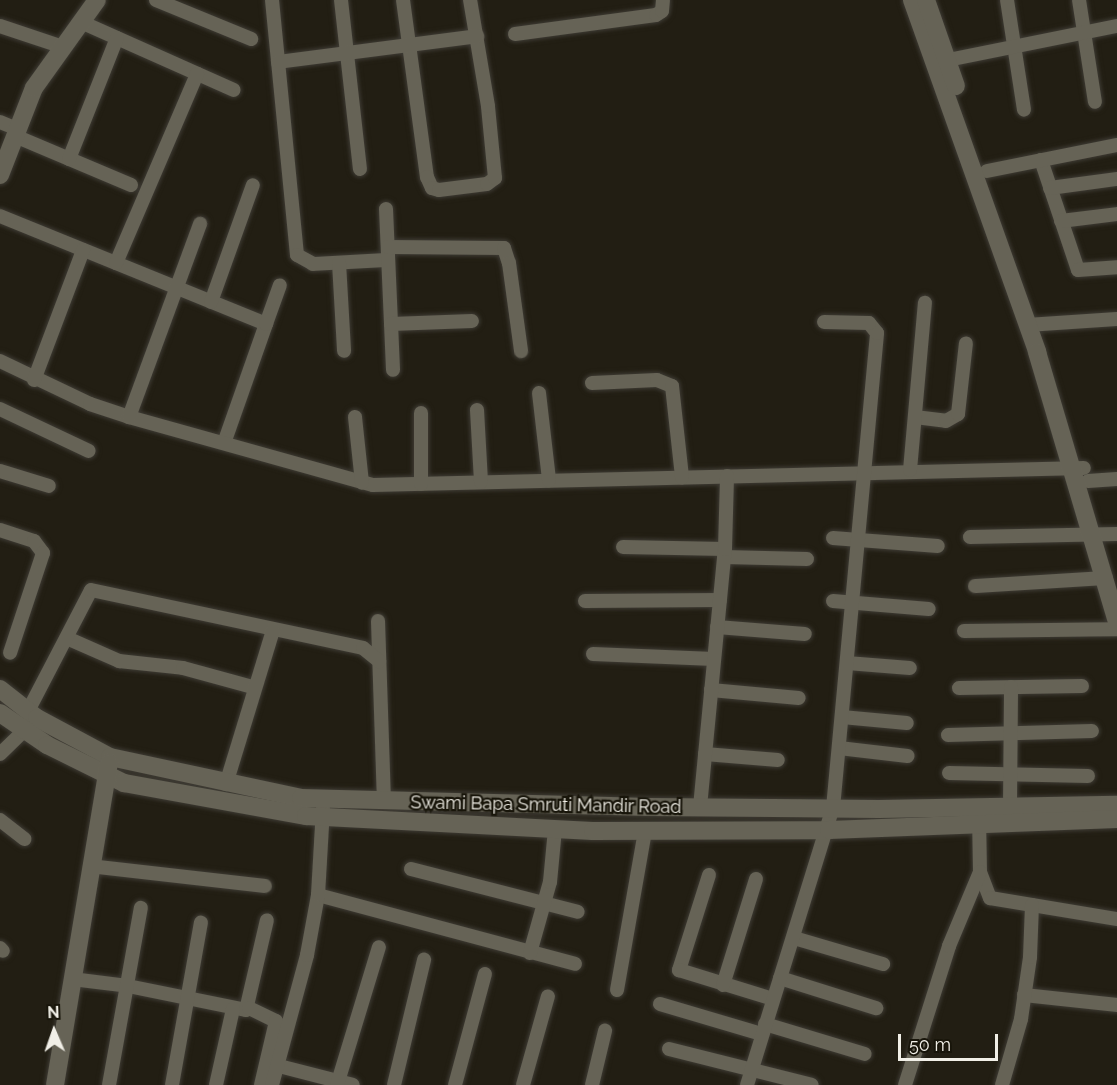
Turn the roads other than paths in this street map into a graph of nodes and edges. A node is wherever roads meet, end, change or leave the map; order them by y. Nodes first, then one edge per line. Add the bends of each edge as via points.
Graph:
1 (84, 0) edge
2 (97, 0) edge
3 (156, 0) edge
4 (272, 0) edge
5 (341, 0) edge
6 (404, 0) edge
7 (470, 0) edge
8 (663, 0) edge
9 (912, 0) edge
10 (926, 0) edge
11 (1007, 0) edge
12 (1079, 0) edge
13 (81, 22) junction
14 (0, 26) edge
15 (1117, 26) edge
16 (1084, 33) junction
17 (515, 34) dead end
18 (477, 36) junction
19 (117, 38) junction
20 (251, 39) dead end
21 (410, 45) junction
22 (1016, 45) junction
23 (58, 46) junction
24 (347, 53) junction
25 (948, 60) junction
26 (278, 62) junction
27 (197, 74) junction
28 (234, 90) dead end
29 (1095, 102) dead end
30 (1024, 110) dead end
31 (8, 128) edge
32 (1117, 145) edge
33 (0, 152) edge
34 (69, 159) junction
35 (1041, 160) junction
36 (360, 169) dead end
37 (987, 171) junction
38 (0, 175) edge
39 (1117, 179) edge
40 (131, 185) dead end
41 (253, 185) dead end
42 (1050, 188) junction
43 (386, 209) dead end
44 (1117, 214) edge
45 (0, 216) edge
46 (1061, 221) junction
47 (200, 224) dead end
48 (83, 250) junction
49 (388, 253) junction
50 (116, 263) junction
51 (339, 263) junction
52 (1117, 267) edge
53 (280, 285) dead end
54 (176, 288) junction
55 (211, 302) junction
56 (926, 303) dead end
57 (1117, 319) edge
58 (472, 321) dead end
59 (824, 322) dead end
60 (1033, 323) junction
61 (266, 324) junction
62 (391, 324) junction
63 (966, 343) dead end
64 (344, 351) dead end
65 (521, 351) dead end
66 (0, 361) edge
67 (393, 370) dead end
68 (34, 380) junction
69 (592, 383) dead end
70 (539, 393) dead end
71 (0, 409) edge
72 (477, 410) dead end
73 (420, 414) dead end
74 (129, 417) junction
75 (355, 417) dead end
76 (915, 417) junction
77 (224, 442) junction
78 (89, 451) dead end
79 (0, 471) edge
80 (867, 471) junction
81 (910, 471) junction
82 (1082, 473) junction
83 (727, 476) junction
84 (682, 477) junction
85 (1117, 479) edge
86 (549, 480) junction
87 (481, 482) junction
88 (362, 483) junction
89 (421, 484) junction
90 (49, 486) dead end
91 (0, 530) edge
92 (1106, 535) edge
93 (970, 537) dead end
94 (833, 538) dead end
95 (860, 540) junction
96 (938, 546) dead end
97 (623, 547) dead end
98 (725, 553) junction
99 (807, 559) dead end
100 (1112, 577) edge
101 (975, 586) dead end
102 (720, 600) junction
103 (585, 601) dead end
104 (833, 601) dead end
105 (853, 603) junction
106 (929, 609) dead end
107 (378, 621) dead end
108 (1117, 622) edge
109 (717, 627) junction
110 (1117, 629) edge
111 (273, 630) junction
112 (964, 631) dead end
113 (805, 634) dead end
114 (69, 639) junction
115 (10, 653) dead end
116 (593, 654) dead end
117 (714, 659) junction
118 (379, 661) junction
119 (848, 663) junction
120 (910, 668) dead end
121 (1082, 686) dead end
122 (253, 687) junction
123 (1011, 687) junction
124 (959, 688) dead end
125 (0, 689) edge
126 (711, 690) junction
127 (799, 698) dead end
128 (0, 713) edge
129 (33, 714) junction
130 (842, 717) junction
131 (907, 723) dead end
132 (24, 731) junction
133 (1092, 731) dead end
134 (1011, 733) junction
135 (948, 735) dead end
136 (839, 748) junction
137 (0, 754) edge
138 (705, 754) junction
139 (908, 756) dead end
140 (778, 760) dead end
141 (108, 766) junction
142 (949, 773) dead end
143 (1010, 774) junction
144 (1088, 776) dead end
145 (226, 784) junction
146 (384, 801) junction
147 (1117, 805) edge
148 (1010, 806) junction
149 (700, 807) junction
150 (323, 808) junction
151 (833, 808) junction
152 (979, 816) junction
153 (1117, 819) edge
154 (0, 820) edge
155 (555, 829) junction
156 (829, 830) junction
157 (645, 831) junction
158 (24, 839) dead end
159 (90, 866) junction
160 (411, 869) dead end
161 (980, 872) junction
162 (709, 875) dead end
163 (756, 879) dead end
164 (265, 886) dead end
165 (318, 895) junction
166 (544, 904) junction
167 (1032, 906) junction
168 (141, 908) dead end
169 (578, 912) dead end
170 (1117, 919) edge
171 (267, 920) dead end
172 (201, 923) dead end
173 (794, 938) junction
174 (378, 946) dead end
175 (530, 952) junction
176 (424, 960) dead end
177 (575, 964) dead end
178 (883, 964) dead end
179 (485, 975) dead end
180 (780, 978) junction
181 (72, 979) junction
182 (723, 985) junction
183 (128, 986) junction
184 (617, 990) dead end
185 (1024, 995) junction
186 (548, 996) dead end
187 (189, 999) junction
188 (773, 999) junction
189 (660, 1004) dead end
190 (1117, 1005) edge
191 (249, 1008) junction
192 (876, 1008) dead end
193 (233, 1010) junction
194 (763, 1029) junction
195 (605, 1031) dead end
196 (669, 1049) dead end
197 (865, 1054) dead end
198 (279, 1066) junction
199 (751, 1070) junction
200 (338, 1083) edge
201 (55, 1085) edge
202 (109, 1085) edge
203 (172, 1085) edge
204 (216, 1085) edge
205 (261, 1085) edge
206 (272, 1085) edge
207 (353, 1085) edge
208 (394, 1085) edge
209 (455, 1085) edge
210 (523, 1085) edge
211 (592, 1085) edge
212 (747, 1085) edge
213 (812, 1085) edge
214 (905, 1085) edge
215 (1002, 1085) edge

1 - 23 street
2 - 13 street
3 - 20 street
4 - 26 street
5 - 24 street
6 - 21 street
7 - 18 street
8 - 17 street via 662,11 656,15
9 - 60 street
10 - 25 street
11 - 22 street
12 - 16 street
13 - 19 street
13 - 23 street
14 - 23 street
15 - 16 street
16 - 22 street
16 - 29 street
18 - 21 street
18 - 21 street via 495,170 495,178 488,184 432,188
19 - 27 street
19 - 34 street
21 - 24 street
22 - 25 street
22 - 30 street
23 - 31 street
24 - 26 street
24 - 36 street
25 - 37 street
26 - 51 street via 297,255 313,264
27 - 28 street
27 - 50 street
31 - 33 street
31 - 34 street
31 - 38 street
32 - 35 street
34 - 40 street
35 - 37 street
35 - 42 street
37 - 60 street
39 - 42 street
41 - 55 street
42 - 46 street
43 - 49 street
44 - 46 street
45 - 48 street
46 - 52 street via 1078,270
47 - 54 street
48 - 50 street
48 - 68 street
49 - 51 street
49 - 62 street
49 - 65 street via 504,248
50 - 54 street
51 - 64 street
53 - 61 street
54 - 55 street
54 - 74 street
55 - 61 street
56 - 76 street
57 - 60 street
58 - 62 street
59 - 80 street via 869,323 877,333
60 - 82 street
61 - 77 street
62 - 67 street
63 - 76 street via 958,414 946,421
66 - 68 street
68 - 74 street
69 - 84 street via 657,380 672,386
70 - 86 street
71 - 78 street
72 - 87 street
73 - 89 street
74 - 77 street
75 - 88 street
76 - 81 street
77 - 88 street
79 - 90 street
80 - 81 street
80 - 83 street
80 - 95 street
81 - 82 street
82 - 85 street
82 - 92 street
83 - 84 street
83 - 98 street
84 - 86 street
86 - 87 street
87 - 89 street
88 - 89 street
91 - 115 street via 34,542 43,553
92 - 93 street
92 - 100 street
94 - 95 street
95 - 96 street
95 - 105 street
97 - 98 street
98 - 99 street
98 - 102 street
100 - 101 street
100 - 108 street
102 - 103 street
102 - 109 street
104 - 105 street
105 - 106 street
105 - 119 street
107 - 118 street
109 - 113 street
109 - 117 street
110 - 112 street
111 - 114 street via 91,590
111 - 118 street via 363,648
111 - 122 street
114 - 122 street via 119,661 183,668
114 - 129 street
116 - 117 street
117 - 126 street
118 - 146 street
119 - 120 street
119 - 130 street
121 - 123 street
122 - 145 street
123 - 124 street
123 - 134 street
125 - 129 street, Swami Bapa Smruti Mandir Road
126 - 127 street
126 - 138 street
128 - 132 street
129 - 132 street
129 - 141 street, Swami Bapa Smruti Mandir Road
130 - 131 street
130 - 136 street
132 - 137 street
132 - 141 street
133 - 134 street
134 - 135 street
134 - 143 street
136 - 139 street
136 - 151 street
138 - 140 street
138 - 149 street
141 - 145 street, Swami Bapa Smruti Mandir Road
141 - 150 street via 124,783 228,803
141 - 159 street
142 - 143 street
143 - 144 street
143 - 148 street
145 - 150 street, Swami Bapa Smruti Mandir Road
146 - 149 street, Swami Bapa Smruti Mandir Road
146 - 150 street, Swami Bapa Smruti Mandir Road
147 - 148 street, Swami Bapa Smruti Mandir Road
148 - 152 street, Swami Bapa Smruti Mandir Road
149 - 151 street, Swami Bapa Smruti Mandir Road
150 - 155 street
150 - 165 street
151 - 152 street, Swami Bapa Smruti Mandir Road
151 - 156 street
152 - 153 street
152 - 156 street
152 - 161 street
154 - 158 street
155 - 157 street
155 - 166 street
156 - 157 street
156 - 173 street
157 - 184 street
159 - 164 street
159 - 181 street
160 - 166 street
161 - 167 street via 990,898
161 - 214 street via 949,946
162 - 182 street via 680,970
163 - 182 street
165 - 175 street
165 - 198 street
166 - 169 street
166 - 175 street
167 - 170 street
167 - 185 street
168 - 183 street
171 - 191 street
172 - 187 street
173 - 178 street
173 - 180 street
174 - 200 street
175 - 177 street
176 - 208 street
179 - 209 street
180 - 188 street
180 - 192 street
181 - 183 street
181 - 201 street
182 - 188 street
183 - 187 street
183 - 202 street
185 - 190 street
185 - 215 street
186 - 210 street
187 - 193 street
187 - 203 street
188 - 194 street
189 - 194 street
191 - 193 street
191 - 205 street via 276,1021
193 - 204 street
194 - 197 street
194 - 199 street
195 - 211 street
196 - 199 street
198 - 200 street
198 - 206 street
199 - 212 street
199 - 213 street
200 - 207 street

